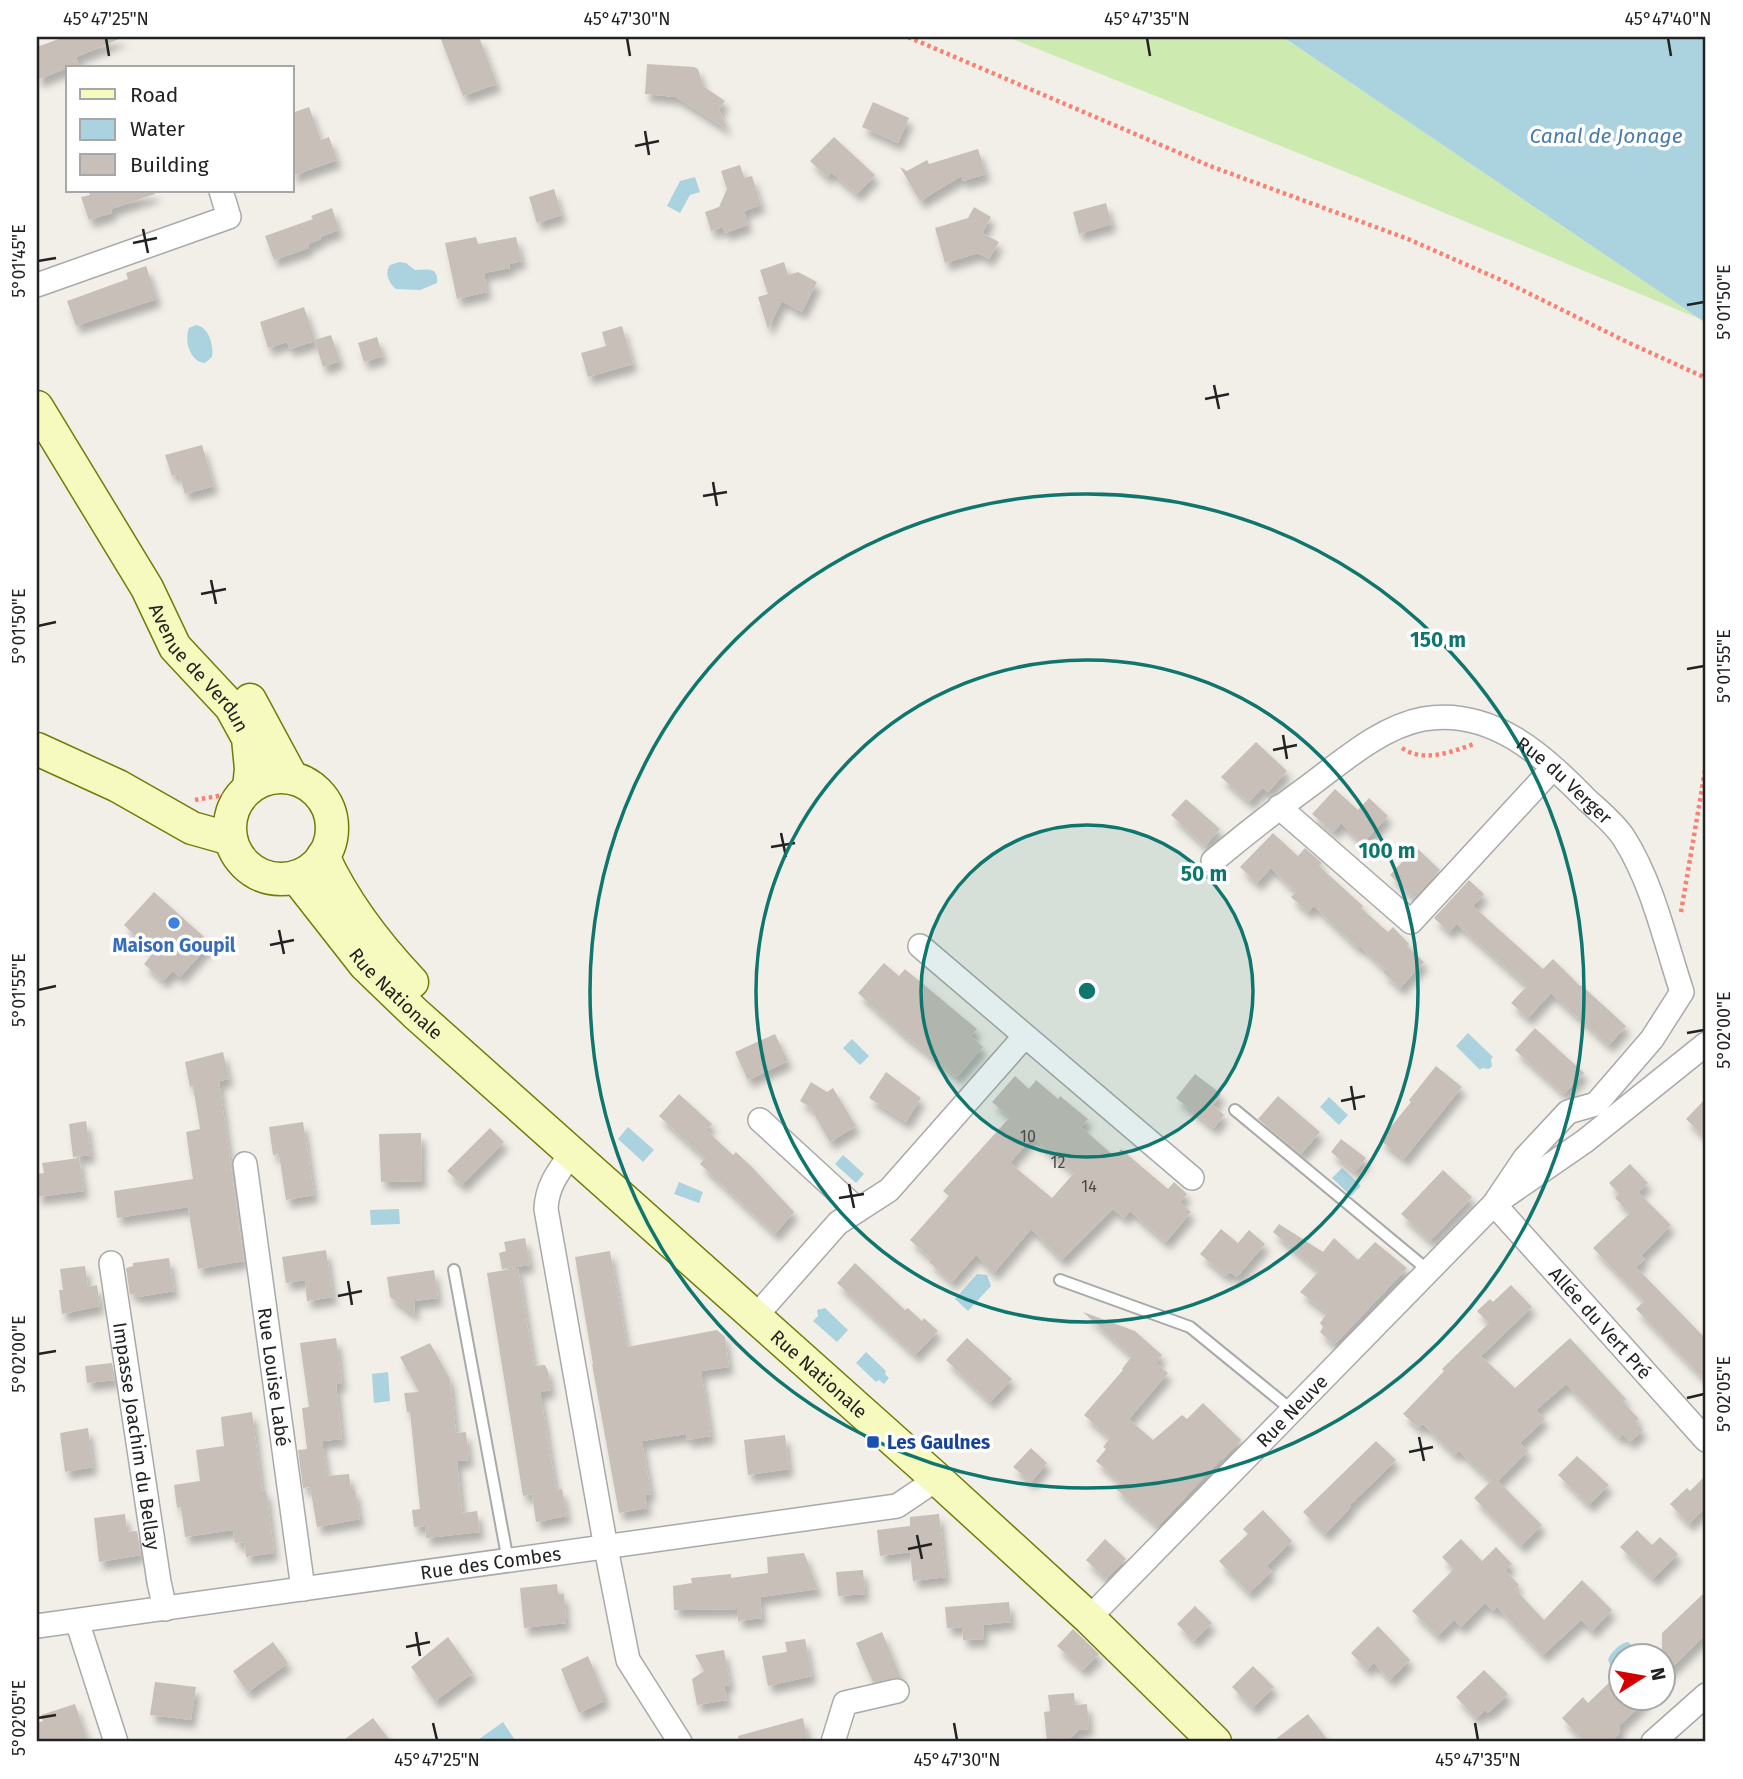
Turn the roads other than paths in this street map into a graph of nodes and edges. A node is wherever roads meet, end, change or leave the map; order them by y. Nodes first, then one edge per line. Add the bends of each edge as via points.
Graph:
1 (220, 192) edge
2 (37, 285) edge
3 (37, 407) edge
4 (147, 588) junction
5 (37, 749) edge
6 (1553, 768) junction
7 (292, 778) junction
8 (1279, 807) junction
9 (238, 812) junction
10 (323, 856) junction
11 (1213, 860) dead end
12 (296, 877) junction
13 (920, 946) dead end
14 (1024, 1037) junction
15 (1706, 1044) edge
16 (1234, 1110) dead end
17 (1568, 1112) joint
18 (760, 1120) dead end
19 (541, 1127) junction
20 (571, 1154) junction
21 (246, 1164) dead end
22 (1192, 1178) dead end
23 (1494, 1204) junction
24 (858, 1210) junction
25 (111, 1263) dead end
26 (454, 1270) dead end
27 (1429, 1271) junction
28 (1060, 1280) dead end
29 (755, 1317) junction
30 (1293, 1410) junction
31 (1706, 1440) edge
32 (937, 1479) junction
33 (606, 1548) junction
34 (508, 1562) junction
35 (303, 1589) junction
36 (165, 1609) junction
37 (1089, 1618) junction
38 (77, 1621) junction
39 (37, 1626) edge
40 (897, 1691) dead end
41 (1706, 1695) edge
42 (116, 1742) edge
43 (680, 1742) edge
44 (833, 1742) edge
45 (1215, 1742) edge
46 (1653, 1742) edge

1 - 2 street via 229,217
3 - 4 main road, Avenue de Verdun
4 - 7 main road, Avenue de Verdun via 252,702
4 - 9 main road, Avenue de Verdun via 175,647 231,707 248,738 251,769
5 - 9 main road via 118,786 193,810
6 - 8 street, Rue du Verger via 1521,741 1490,725 1457,717 1422,719 1387,732
6 - 8 street via 1411,922
6 - 17 street, Rue du Verger via 1623,836 1648,886 1682,992 1652,1039 1596,1104
7 - 9 main road via 265,779
7 - 10 main road via 318,793 329,812 331,835
8 - 11 street, Rue du Verger
9 - 12 main road via 236,852 245,863 269,877
10 - 12 main road
10 - 19 main road, Rue Nationale via 341,892 382,951
12 - 19 main road, Rue Nationale via 365,965
13 - 14 street
14 - 22 street
14 - 24 street via 889,1190
15 - 23 street, Rue Neuve via 1585,1142
16 - 27 lane
17 - 23 street, Rue Neuve via 1525,1158
18 - 24 street
19 - 20 main road, Rue Nationale
20 - 29 main road, Rue Nationale
20 - 33 street via 550,1184 547,1209
21 - 35 street, Rue Louise Labé
23 - 27 street, Rue Neuve
23 - 31 street, Allée du Vert Pré
24 - 29 street via 838,1223
25 - 36 street, Impasse Joachim du Bellay
26 - 34 lane
27 - 30 street, Rue Neuve
28 - 30 lane via 1190,1326
29 - 32 main road, Rue Nationale
30 - 37 street, Rue Neuve
32 - 33 street, Rue des Combes via 897,1506
32 - 37 main road, Rue Nationale
33 - 34 street, Rue des Combes
33 - 43 street via 628,1660
34 - 35 street, Rue des Combes
35 - 36 street, Rue des Combes
36 - 38 street, Rue des Combes
37 - 45 main road, Rue Nationale
38 - 39 street, Rue des Combes
38 - 42 street
40 - 44 street via 845,1703
41 - 46 street

